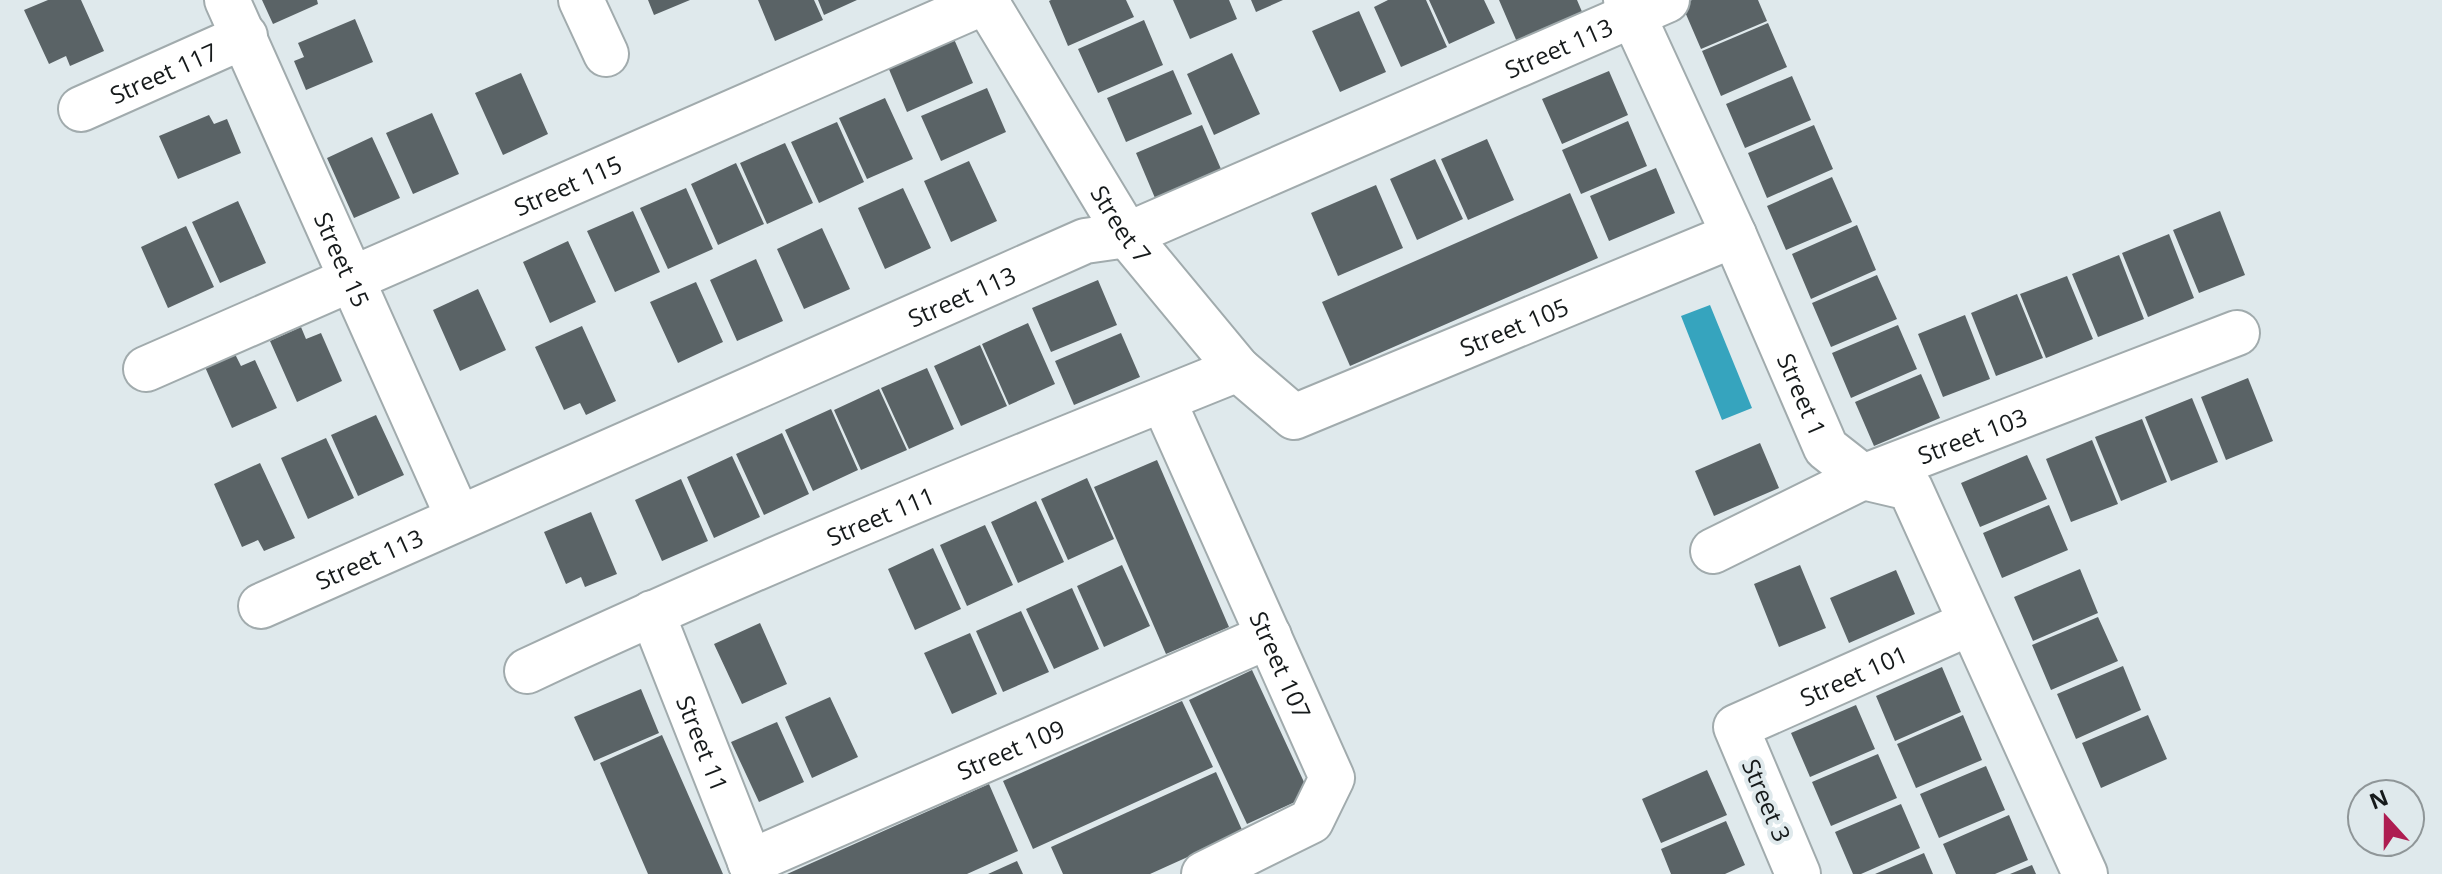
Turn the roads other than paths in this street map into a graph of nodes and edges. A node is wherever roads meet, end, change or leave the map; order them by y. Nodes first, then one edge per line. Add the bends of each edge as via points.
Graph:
1 (581, 0) edge
2 (987, 0) edge
3 (1642, 5) edge
4 (236, 18) edge
5 (606, 54) dead end
6 (81, 109) dead end
7 (1127, 235) junction
8 (1734, 235) junction
9 (350, 280) junction
10 (2237, 333) dead end
11 (146, 369) dead end
12 (1238, 369) junction
13 (1163, 400) junction
14 (1294, 417) joint
15 (1863, 477) junction
16 (458, 517) junction
17 (1713, 551) dead end
18 (261, 606) dead end
19 (652, 613) junction
20 (1970, 623) junction
21 (1269, 636) junction
22 (527, 671) dead end
23 (1736, 727) joint
24 (753, 868) edge
25 (1204, 874) edge
26 (1798, 874) edge
27 (2085, 874) edge

1 - 5 street
2 - 7 street, Street 7
2 - 9 street, Street 115
3 - 7 street, Street 113
3 - 8 street, Street 1
4 - 6 street, Street 117
4 - 9 street, Street 15
7 - 12 street, Street 7
7 - 16 street, Street 113 via 1085,241
8 - 14 street, Street 105
8 - 15 street, Street 1 via 1826,448
9 - 11 street, Street 115
9 - 16 street, Street 15
10 - 15 street, Street 103
12 - 13 street, Street 111
12 - 14 street, Street 7
13 - 19 street, Street 111
13 - 21 street, Street 107
15 - 17 street, Street 103
15 - 20 street, Street 1 via 1910,488
16 - 18 street, Street 113
19 - 22 street, Street 111
19 - 24 street, Street 11
20 - 23 street, Street 101
20 - 27 street, Street 1
21 - 24 street, Street 109
21 - 25 street, Street 107 via 1332,778 1311,821
23 - 26 street, Street 3

